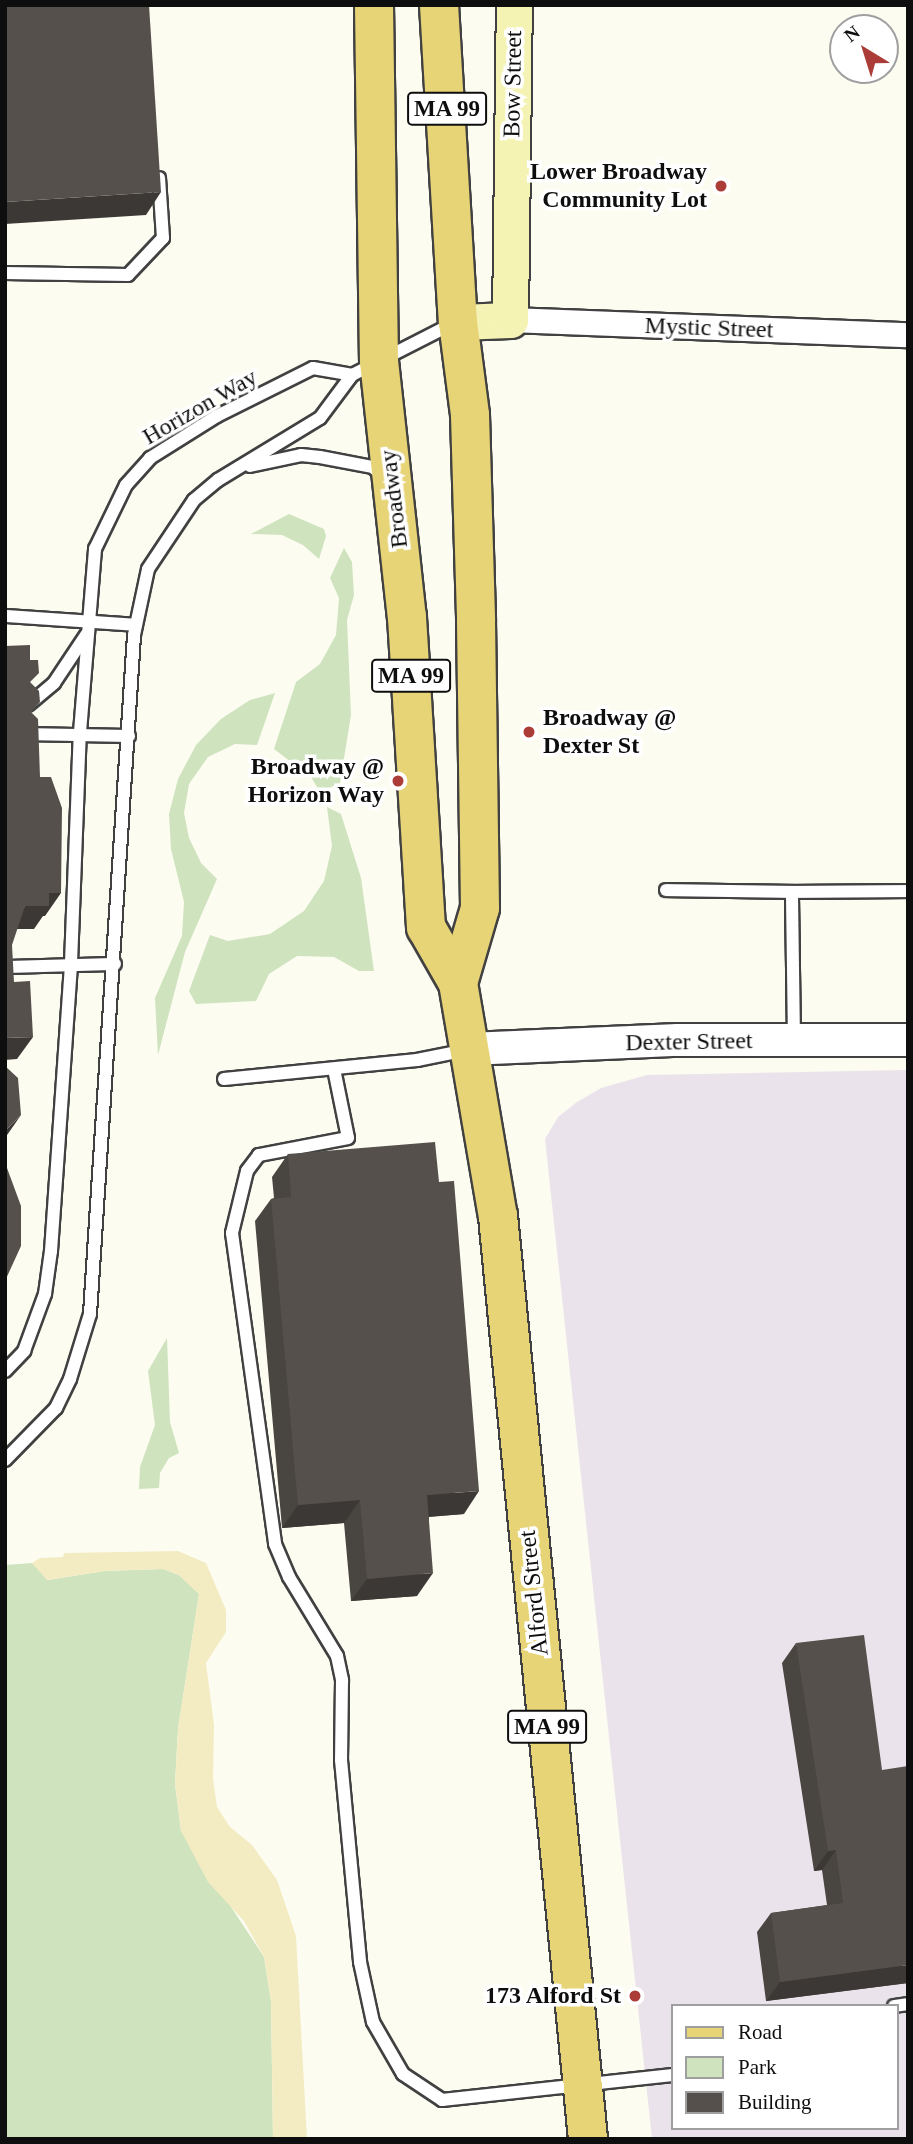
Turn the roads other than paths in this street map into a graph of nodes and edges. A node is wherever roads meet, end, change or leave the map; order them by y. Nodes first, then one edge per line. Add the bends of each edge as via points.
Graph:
1 (374, 5) edge
2 (439, 5) edge
3 (514, 5) edge
4 (159, 170) edge
5 (5, 274) edge
6 (510, 320) junction
7 (458, 321) junction
8 (908, 335) edge
9 (365, 368) junction
10 (242, 467) junction
11 (393, 487) junction
12 (5, 616) edge
13 (89, 625) junction
14 (136, 625) junction
15 (23, 705) edge
16 (80, 732) junction
17 (24, 734) edge
18 (129, 736) junction
19 (666, 890) dead end
20 (908, 891) edge
21 (793, 892) junction
22 (71, 963) junction
23 (115, 964) junction
24 (5, 967) edge
25 (458, 983) junction
26 (794, 1040) junction
27 (908, 1040) edge
28 (470, 1049) junction
29 (334, 1069) junction
30 (224, 1079) dead end
31 (5, 1371) edge
32 (5, 1460) edge
33 (671, 2075) edge
34 (582, 2087) junction
35 (588, 2139) edge

1 - 9 main road, Broadway / MA 99
2 - 7 main road, Broadway / MA 99
3 - 6 main road, Bow Street
4 - 5 lane via 163,238 128,275
6 - 7 main road
6 - 8 street, Mystic Street
7 - 9 lane
7 - 25 main road, Broadway / MA 99 via 470,415 480,908
9 - 10 lane via 320,418
9 - 11 main road, Broadway / MA 99
9 - 13 lane, Horizon Way via 313,368 217,416 150,458 126,485 95,549
10 - 11 lane via 301,455 320,457 373,467
10 - 14 lane via 194,500 167,535 148,569
11 - 25 main road, Broadway / MA 99 via 407,617 426,927
12 - 13 lane
13 - 14 lane
13 - 15 lane via 54,684 34,704
13 - 16 lane, Horizon Way
14 - 18 lane
16 - 17 lane
16 - 18 lane
16 - 22 lane, Horizon Way
18 - 23 lane
19 - 21 lane
20 - 21 lane
21 - 26 lane
22 - 23 lane
22 - 24 lane
22 - 31 lane, Horizon Way via 45,1294 24,1351
23 - 32 lane via 90,1314 57,1408
25 - 28 main road, Broadway / MA 99
26 - 27 street, Dexter Street
26 - 28 street, Dexter Street
28 - 29 lane
28 - 34 main road, Alford Street / MA 99 via 498,1216
29 - 30 lane
29 - 34 lane via 348,1138 259,1155 247,1171 232,1233 275,1544 289,1577 337,1657 342,1680 341,1759 365,1992 373,2022 392,2059 430,2097 455,2101
33 - 34 lane
34 - 35 main road, Alford Street / MA 99

